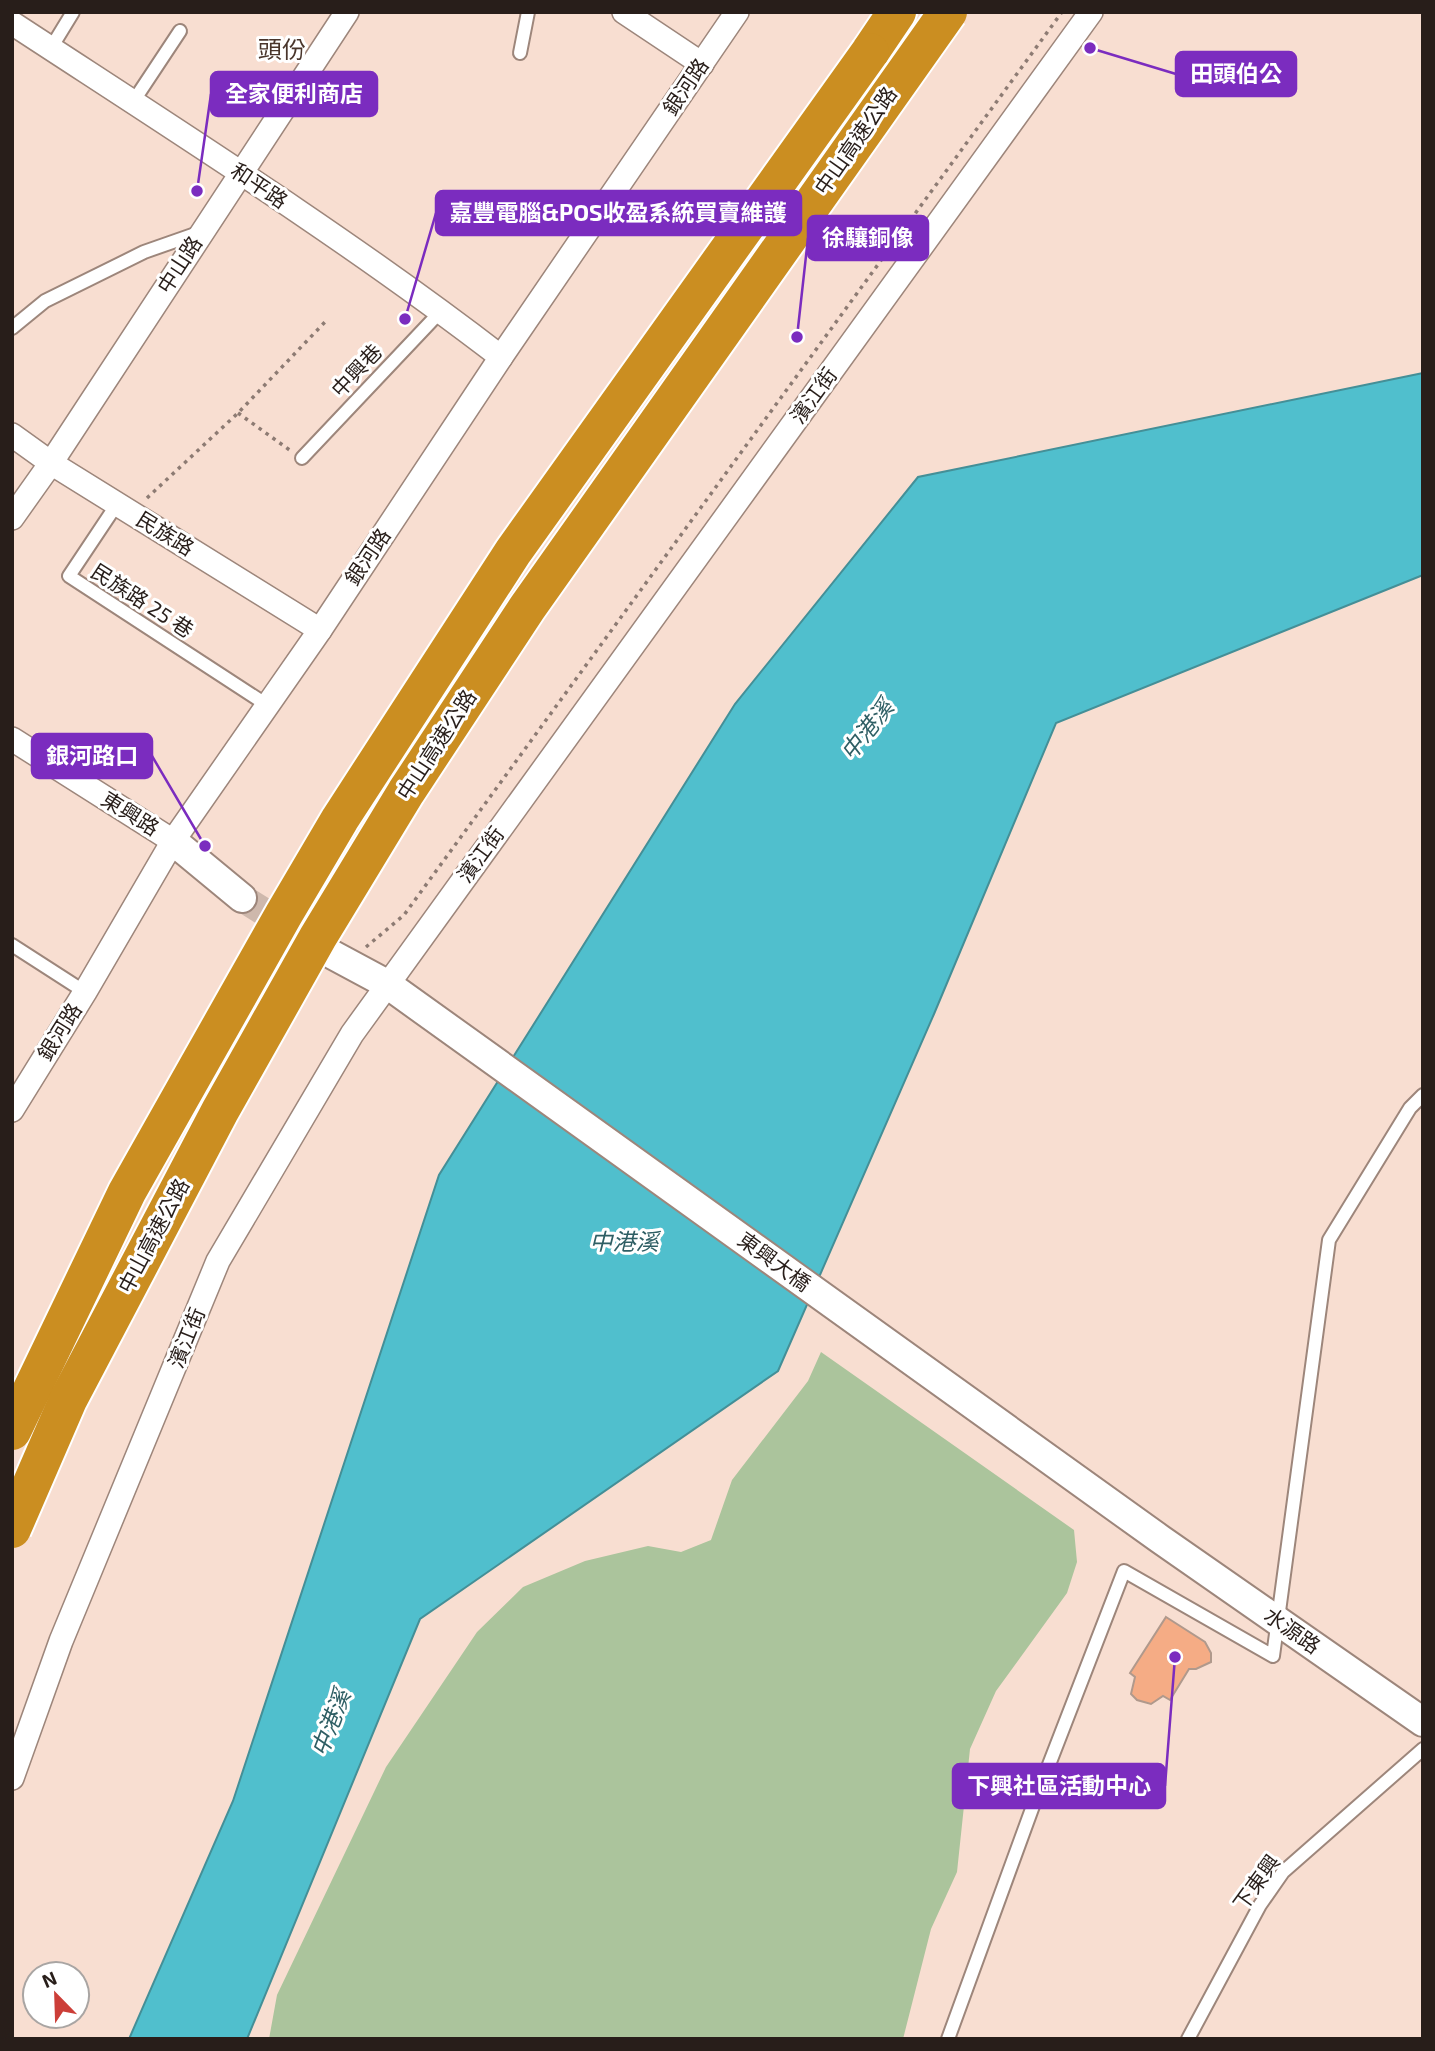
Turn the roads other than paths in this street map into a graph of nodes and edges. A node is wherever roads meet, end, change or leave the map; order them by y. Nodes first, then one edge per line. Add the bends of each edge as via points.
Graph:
1 (73, 12) edge
2 (347, 12) edge
3 (528, 12) edge
4 (624, 12) edge
5 (737, 12) edge
6 (897, 12) edge
7 (948, 12) edge
8 (1091, 12) edge
9 (12, 23) edge
10 (180, 31) dead end
11 (51, 48) junction
12 (520, 53) dead end
13 (702, 64) junction
14 (133, 102) junction
15 (240, 173) junction
16 (202, 232) junction
17 (441, 311) junction
18 (12, 328) edge
19 (502, 357) junction
20 (12, 435) edge
21 (302, 458) road end
22 (51, 463) junction
23 (124, 508) junction
24 (12, 517) edge
25 (320, 630) junction
26 (267, 705) junction
27 (12, 739) edge
28 (173, 841) junction
29 (242, 898) tunnel mouth
30 (12, 945) edge
31 (342, 960) road end
32 (387, 984) junction
33 (85, 992) junction
34 (1423, 1095) edge
35 (12, 1110) edge
36 (12, 1431) edge
37 (12, 1529) edge
38 (1160, 1539) joint
39 (1279, 1622) junction
40 (1423, 1722) edge
41 (1423, 1749) edge
42 (12, 1778) edge
43 (947, 2039) edge
44 (1188, 2039) edge

1 - 11 lane
2 - 15 street, 中山路
3 - 12 lane
4 - 13 street
5 - 13 street, 銀河路
6 - 36 highway, 中山高速公路, bridge via 513,552 340,819 127,1192
7 - 37 highway, 中山高速公路, bridge via 535,597 406,792 220,1111 68,1400
8 - 32 street, 濱江街
9 - 11 street, 和平路
10 - 14 lane
11 - 14 street, 和平路
13 - 19 street, 銀河路
14 - 15 street, 和平路
15 - 16 street, 中山路
15 - 17 street, 和平路
16 - 18 lane via 144,253 45,301
16 - 22 street, 中山路
17 - 19 street, 和平路
17 - 21 lane, 中興巷
19 - 25 street, 銀河路
20 - 22 street, 民族路
22 - 23 street, 民族路
22 - 24 street, 中山路
23 - 25 street, 民族路
23 - 26 lane, 民族路 25 巷 via 69,576
25 - 26 street, 銀河路
26 - 28 street, 銀河路
27 - 28 street, 東興路
28 - 29 street, 東興路
28 - 33 street, 銀河路
30 - 33 lane
31 - 32 street, 東興大橋
32 - 38 street, 東興大橋
32 - 42 street, 濱江街 via 352,1034 218,1261 61,1641
33 - 35 street, 銀河路
34 - 39 lane via 1410,1108 1329,1240
38 - 39 street, 水源路
39 - 40 street, 水源路
39 - 43 lane via 1273,1656 1124,1571
41 - 44 lane, 下東興 via 1283,1872 1260,1905

